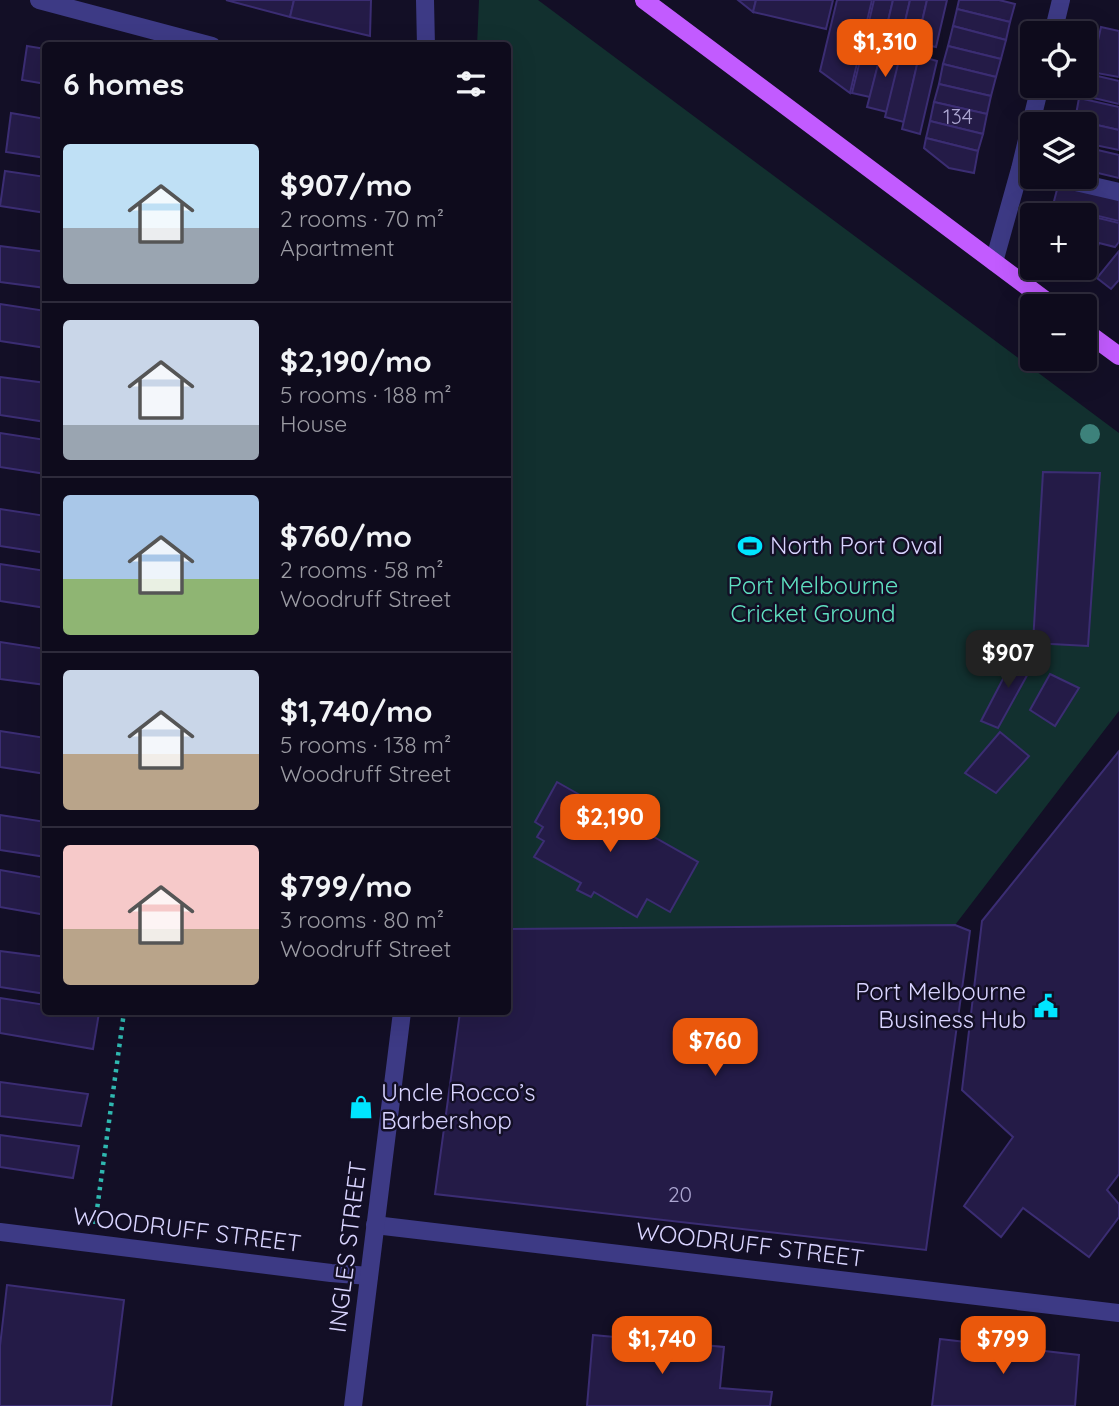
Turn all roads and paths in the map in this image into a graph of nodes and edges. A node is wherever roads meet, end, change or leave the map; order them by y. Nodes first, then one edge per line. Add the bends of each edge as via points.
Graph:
1 (38, 0) edge
2 (425, 0) edge
3 (644, 0) edge
4 (1061, 0) edge
5 (1056, 21) edge
6 (197, 42) edge
7 (426, 42) edge
8 (1020, 187) edge
9 (1097, 187) edge
10 (1119, 192) edge
11 (994, 262) junction
12 (1037, 294) edge
13 (1097, 340) edge
14 (1119, 356) edge
15 (124, 1015) edge
16 (402, 1015) edge
17 (375, 1226) junction
18 (0, 1232) edge
19 (93, 1243) junction
20 (369, 1276) junction
21 (1119, 1313) edge
22 (353, 1406) edge

1 - 6 street
2 - 7 street
3 - 11 main road
4 - 5 street
8 - 11 street
9 - 10 street
11 - 12 main road
13 - 14 main road
15 - 19 path
16 - 17 street, INGLES STREET
17 - 20 street, INGLES STREET
17 - 21 street, WOODRUFF STREET
18 - 19 street, WOODRUFF STREET
19 - 20 street, WOODRUFF STREET
20 - 22 street, INGLES STREET

